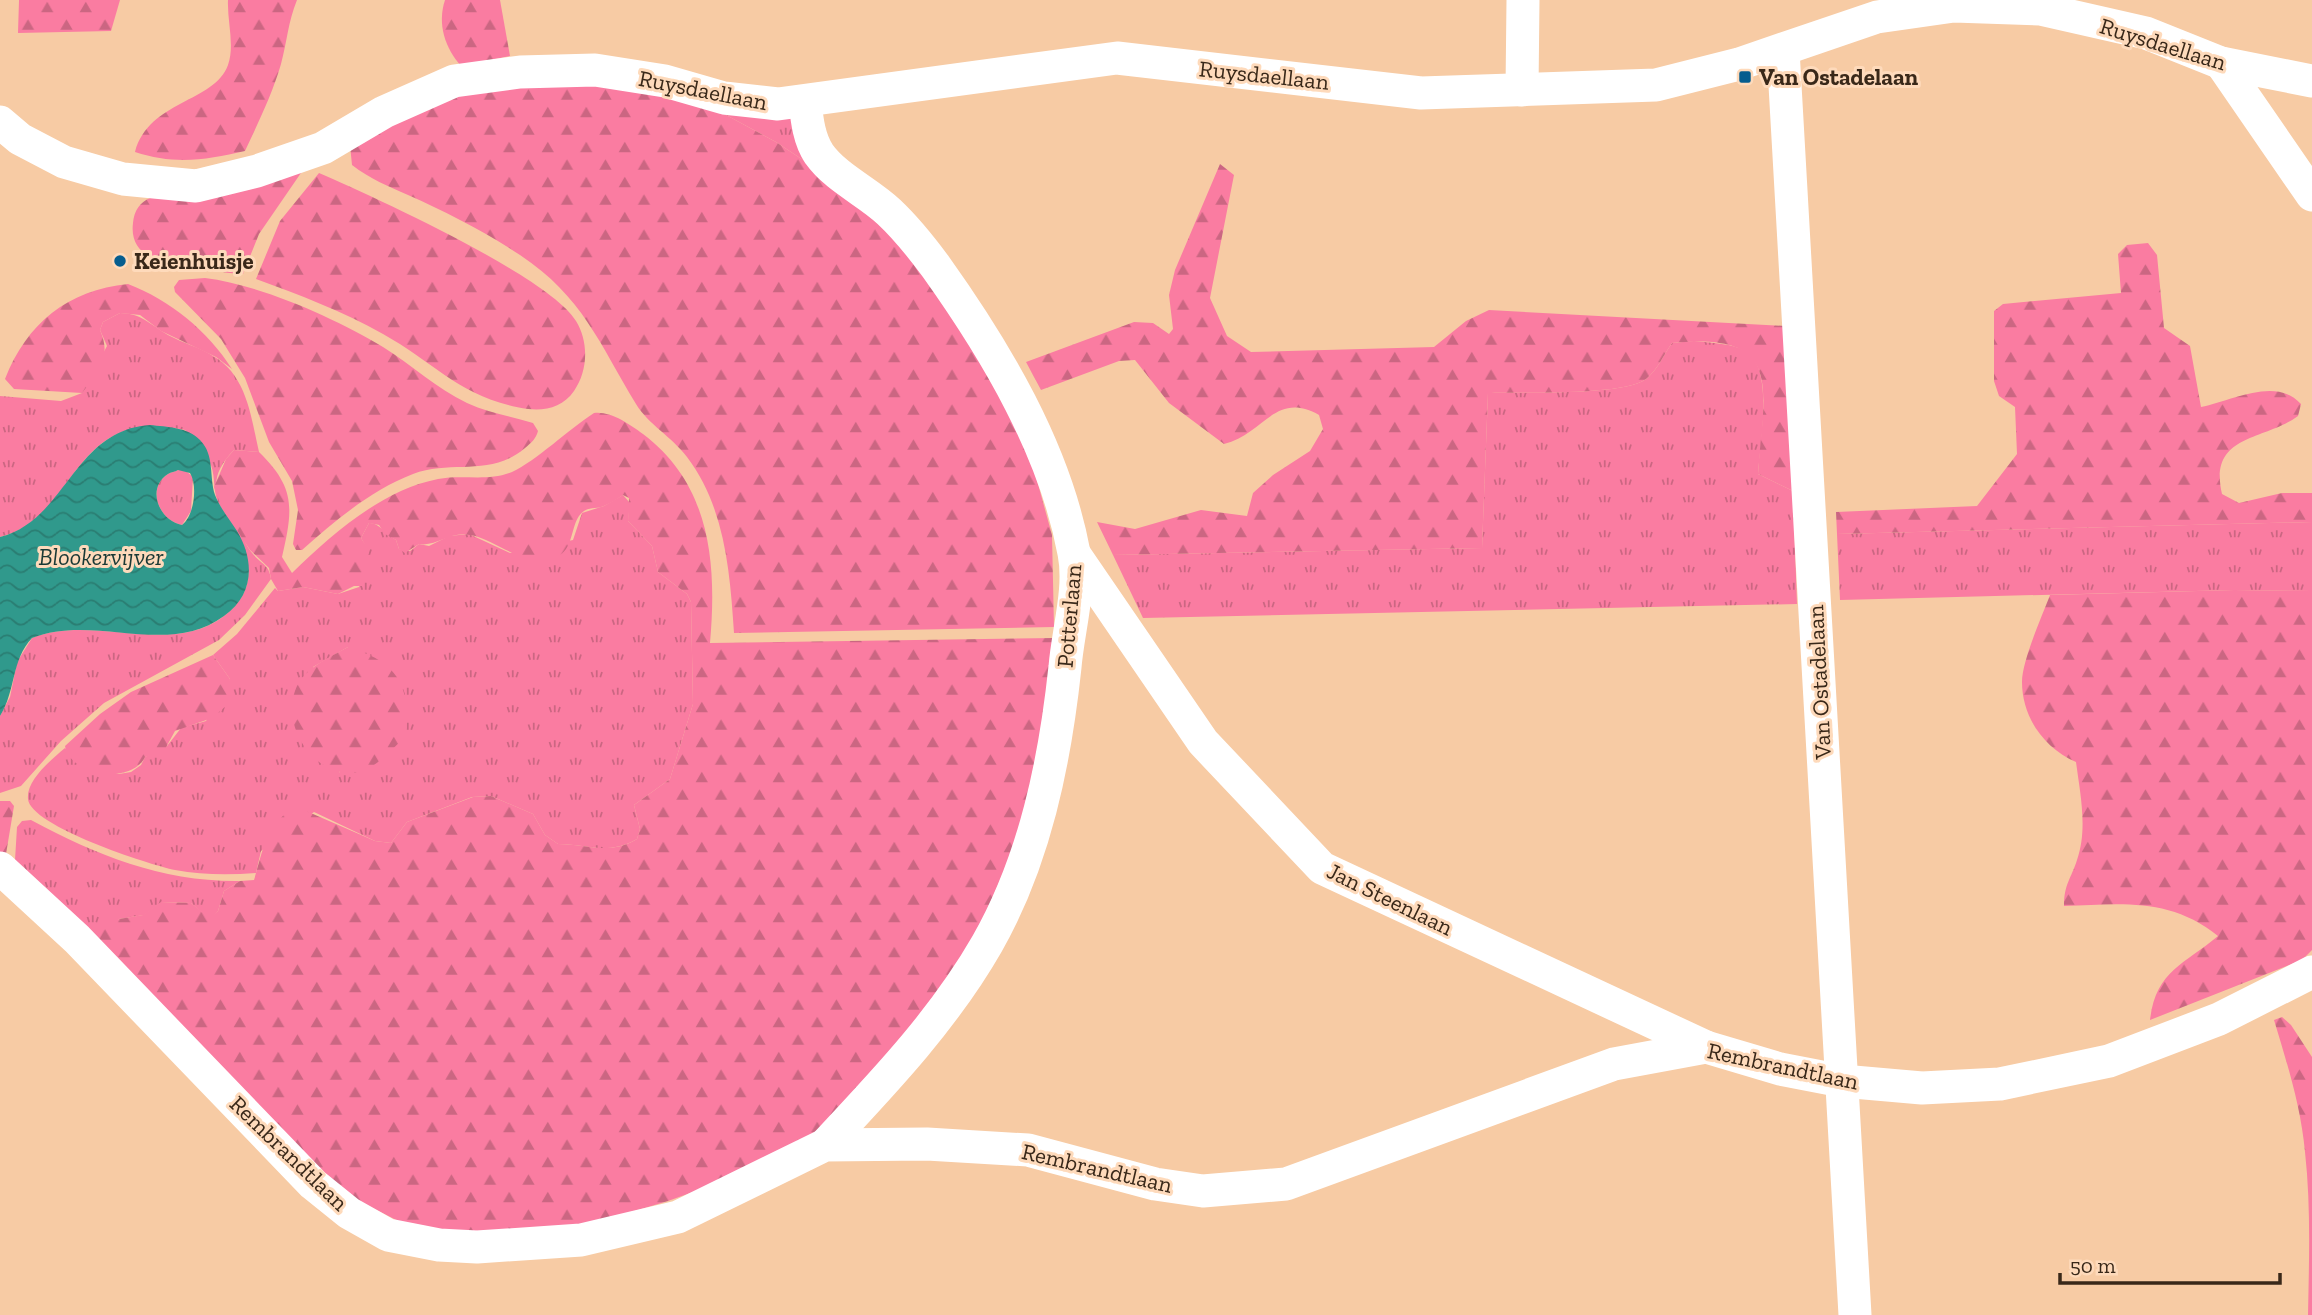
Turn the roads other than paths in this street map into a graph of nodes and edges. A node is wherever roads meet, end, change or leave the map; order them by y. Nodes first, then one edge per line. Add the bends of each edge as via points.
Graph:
1 (1523, 0) edge
2 (1783, 50) junction
3 (2221, 63) junction
4 (2312, 81) edge
5 (1522, 90) junction
6 (805, 103) junction
7 (0, 121) edge
8 (2312, 195) edge
9 (1075, 555) junction
10 (0, 869) edge
11 (2312, 972) edge
12 (1706, 1046) junction
13 (1842, 1081) junction
14 (825, 1145) junction
15 (1855, 1315) edge

1 - 5 street
2 - 3 street, Ruysdaellaan via 1877,17 1954,6 2040,9 2146,33
2 - 5 street, Ruysdaellaan via 1656,85
2 - 13 street, Van Ostadelaan
3 - 4 street, Ruysdaellaan
3 - 8 street
5 - 6 street, Ruysdaellaan via 1421,93 1116,58
6 - 7 street, Ruysdaellaan via 754,104 664,81 595,70 520,72 454,81 384,112 323,148 257,172 196,186 123,179 64,162 20,139
6 - 9 street, Potterlaan via 808,129 819,155 889,212 935,266 981,336 1041,449
9 - 12 street, Jan Steenlaan via 1203,742 1322,868
9 - 14 street, Potterlaan via 1059,726 1045,794 1011,890 988,942 940,1016
10 - 14 street, Rembrandtlaan via 77,939 313,1184 349,1213 388,1235 477,1247 581,1240 678,1217
11 - 13 street, Rembrandtlaan via 2219,1019 2109,1061 2000,1084 1922,1088
12 - 13 street, Rembrandtlaan via 1780,1069
12 - 14 street, Rembrandtlaan via 1614,1064 1286,1184 1203,1191 1155,1184 1028,1150 927,1144
13 - 15 street, Van Ostadelaan

